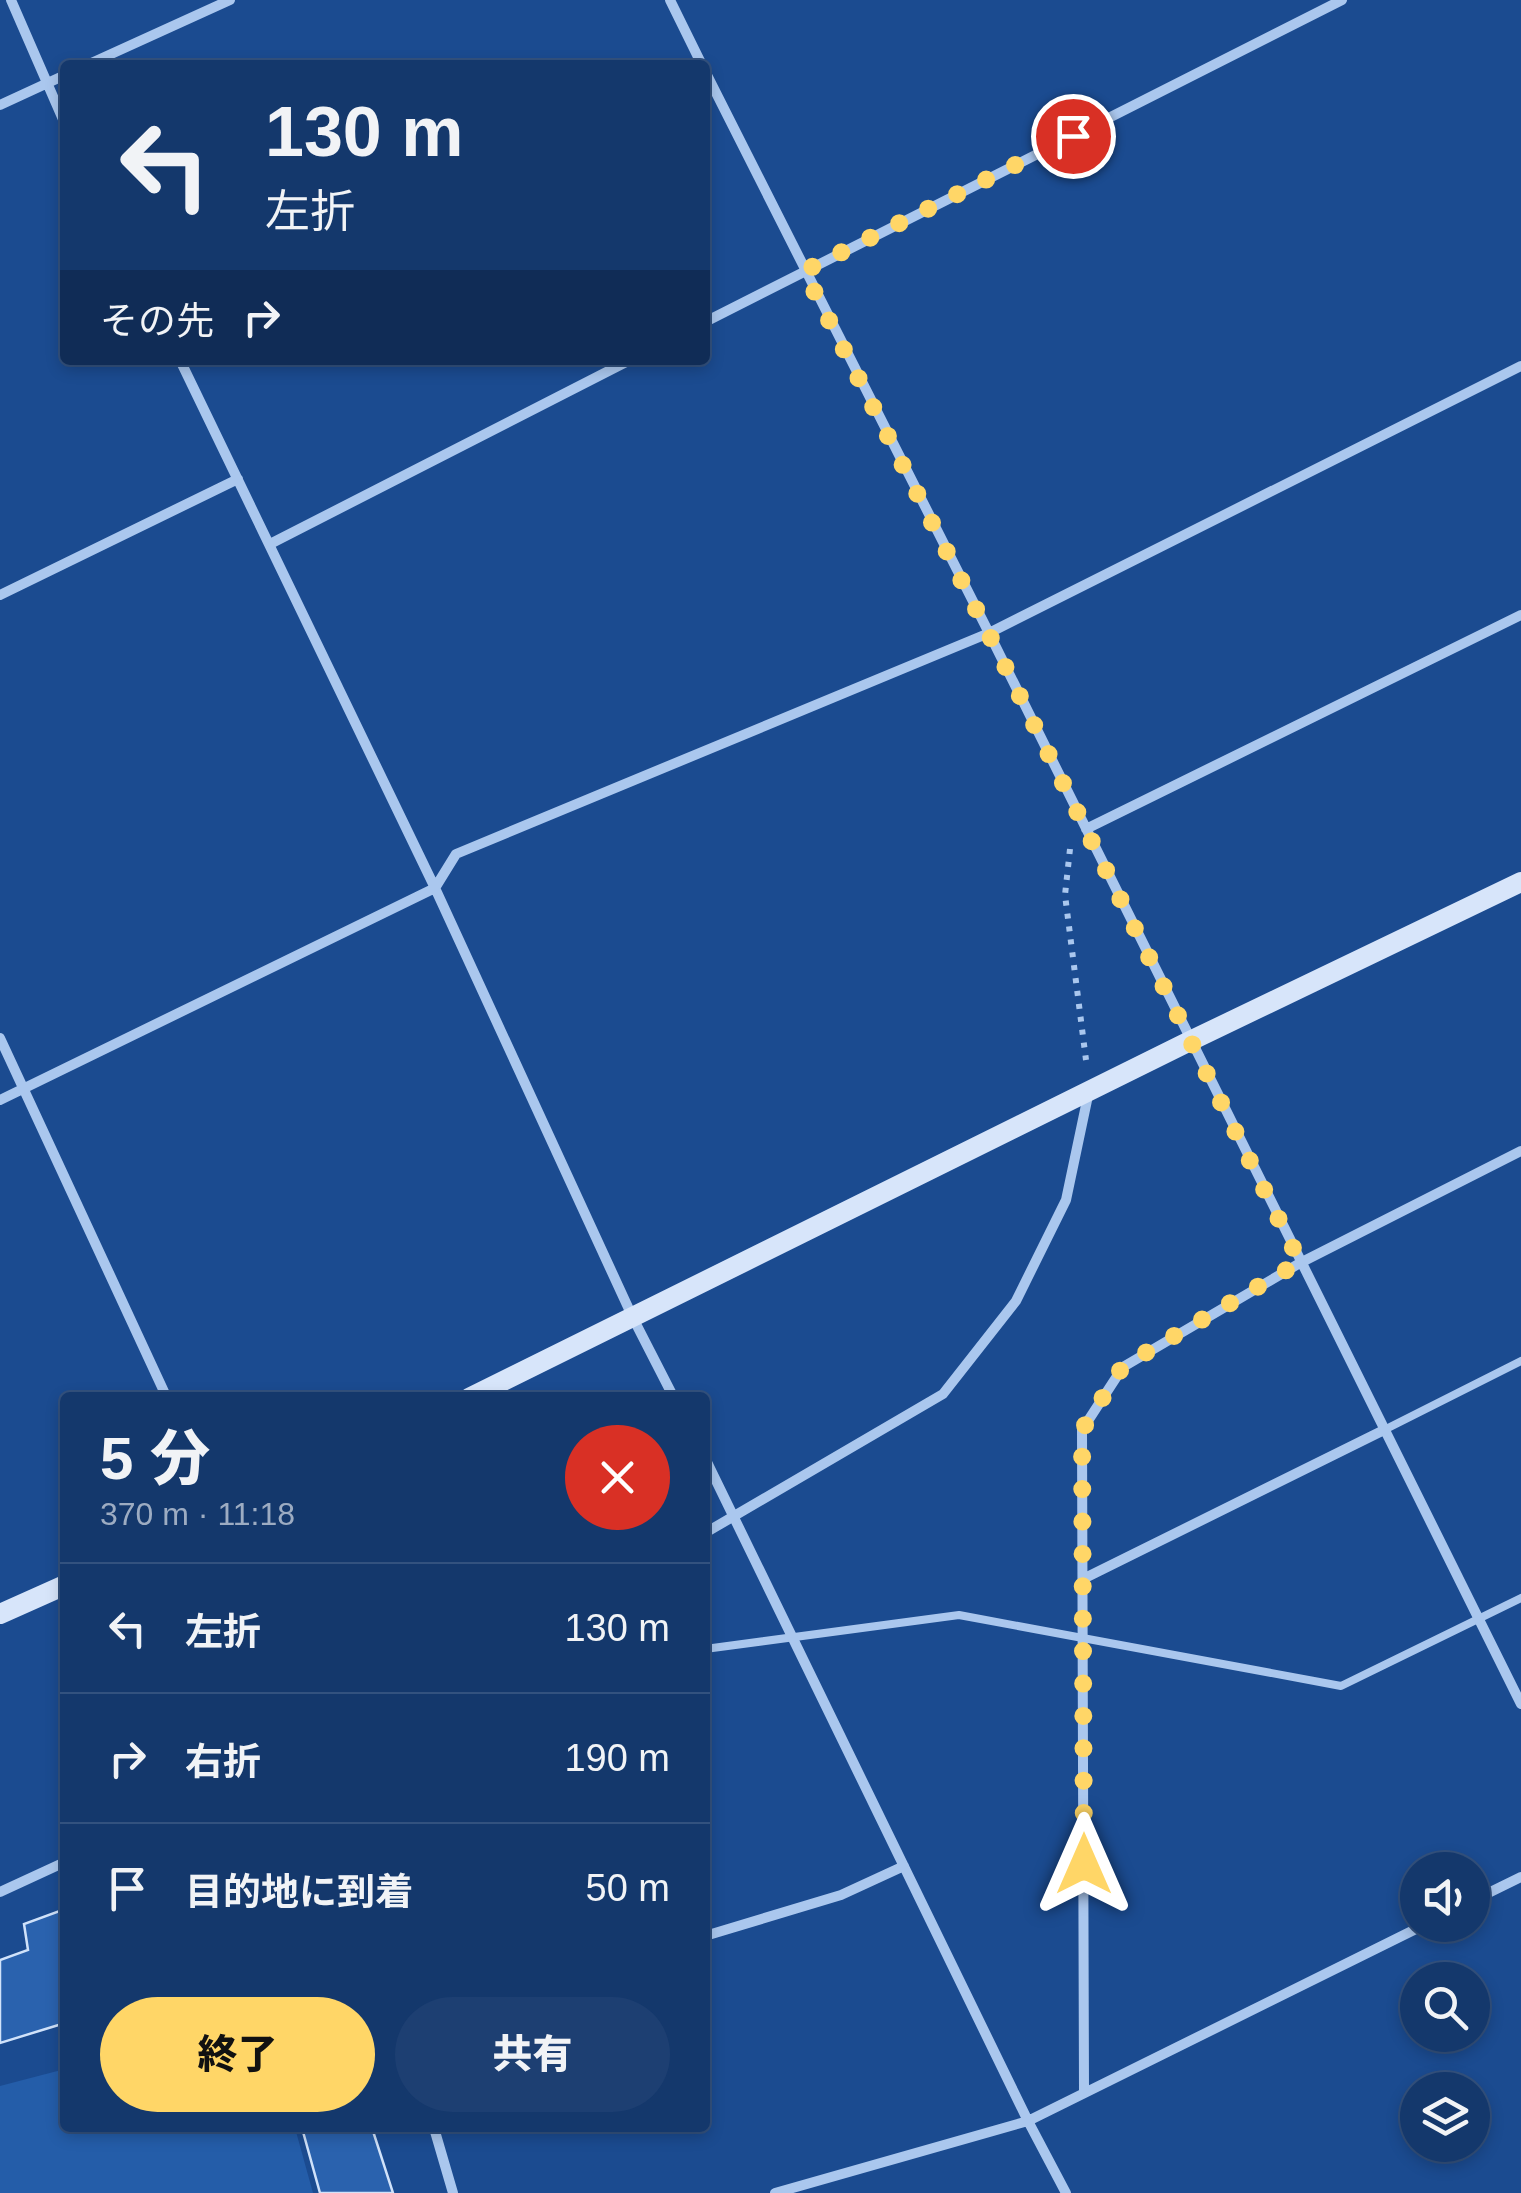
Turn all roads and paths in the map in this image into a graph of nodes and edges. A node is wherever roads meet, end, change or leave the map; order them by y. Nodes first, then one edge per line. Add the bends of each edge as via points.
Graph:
1 (11, 0) edge
2 (230, 0) edge
3 (670, 0) edge
4 (1342, 0) edge
5 (98, 60) edge
6 (700, 60) edge
7 (60, 77) edge
8 (710, 80) edge
9 (45, 84) junction
10 (0, 105) edge
11 (60, 114) edge
12 (804, 271) junction
13 (710, 319) edge
14 (182, 365) edge
15 (620, 365) edge
16 (1521, 366) edge
17 (238, 479) junction
18 (270, 544) junction
19 (0, 595) edge
20 (1521, 614) edge
21 (989, 633) junction
22 (1086, 829) junction
23 (1521, 882) edge
24 (435, 888) junction
25 (0, 1038) edge
26 (1190, 1041) junction
27 (24, 1089) junction
28 (1089, 1091) junction
29 (0, 1100) edge
30 (1521, 1151) edge
31 (1300, 1262) junction
32 (632, 1318) junction
33 (1521, 1361) edge
34 (164, 1392) edge
35 (480, 1392) edge
36 (671, 1392) edge
37 (1384, 1430) junction
38 (710, 1468) edge
39 (735, 1515) junction
40 (710, 1530) edge
41 (1082, 1578) junction
42 (60, 1588) edge
43 (1521, 1598) edge
44 (0, 1614) edge
45 (1479, 1619) junction
46 (1083, 1636) junction
47 (794, 1638) junction
48 (710, 1647) edge
49 (1521, 1704) edge
50 (60, 1864) edge
51 (904, 1866) junction
52 (1521, 1877) edge
53 (0, 1892) edge
54 (1490, 1892) edge
55 (710, 1935) edge
56 (1400, 1937) edge
57 (1084, 2093) junction
58 (1028, 2120) junction
59 (435, 2132) edge
60 (453, 2193) edge
61 (775, 2193) edge
62 (1066, 2193) edge

1 - 9 street
2 - 5 street
3 - 6 street
4 - 12 street
7 - 9 street
8 - 12 street
9 - 10 street
9 - 11 street
12 - 13 street
12 - 21 street
14 - 17 street
15 - 18 street
16 - 21 street
17 - 18 street
17 - 19 street
18 - 24 street
20 - 22 street
21 - 22 street
21 - 24 street via 456,854
22 - 26 street
22 - 28 path via 1070,848 1065,895
23 - 26 street
24 - 27 street
24 - 32 street
25 - 27 street
26 - 28 street
26 - 31 street
27 - 29 street
27 - 34 street
28 - 32 street
28 - 39 street via 1066,1200 1016,1301 943,1394
30 - 31 street
31 - 37 street
31 - 41 street via 1123,1366 1082,1430
32 - 35 street
32 - 36 street
33 - 37 lane
37 - 41 street
37 - 45 street
38 - 39 street
39 - 40 street
39 - 47 street
41 - 46 street
42 - 44 street
43 - 45 lane
45 - 46 lane via 1341,1686
45 - 49 street
46 - 47 lane via 960,1615
46 - 57 street
47 - 48 lane
47 - 51 street
50 - 53 street
51 - 55 street via 842,1895
51 - 58 street
52 - 54 street
56 - 57 street
57 - 58 street
58 - 61 street
58 - 62 street
59 - 60 street

